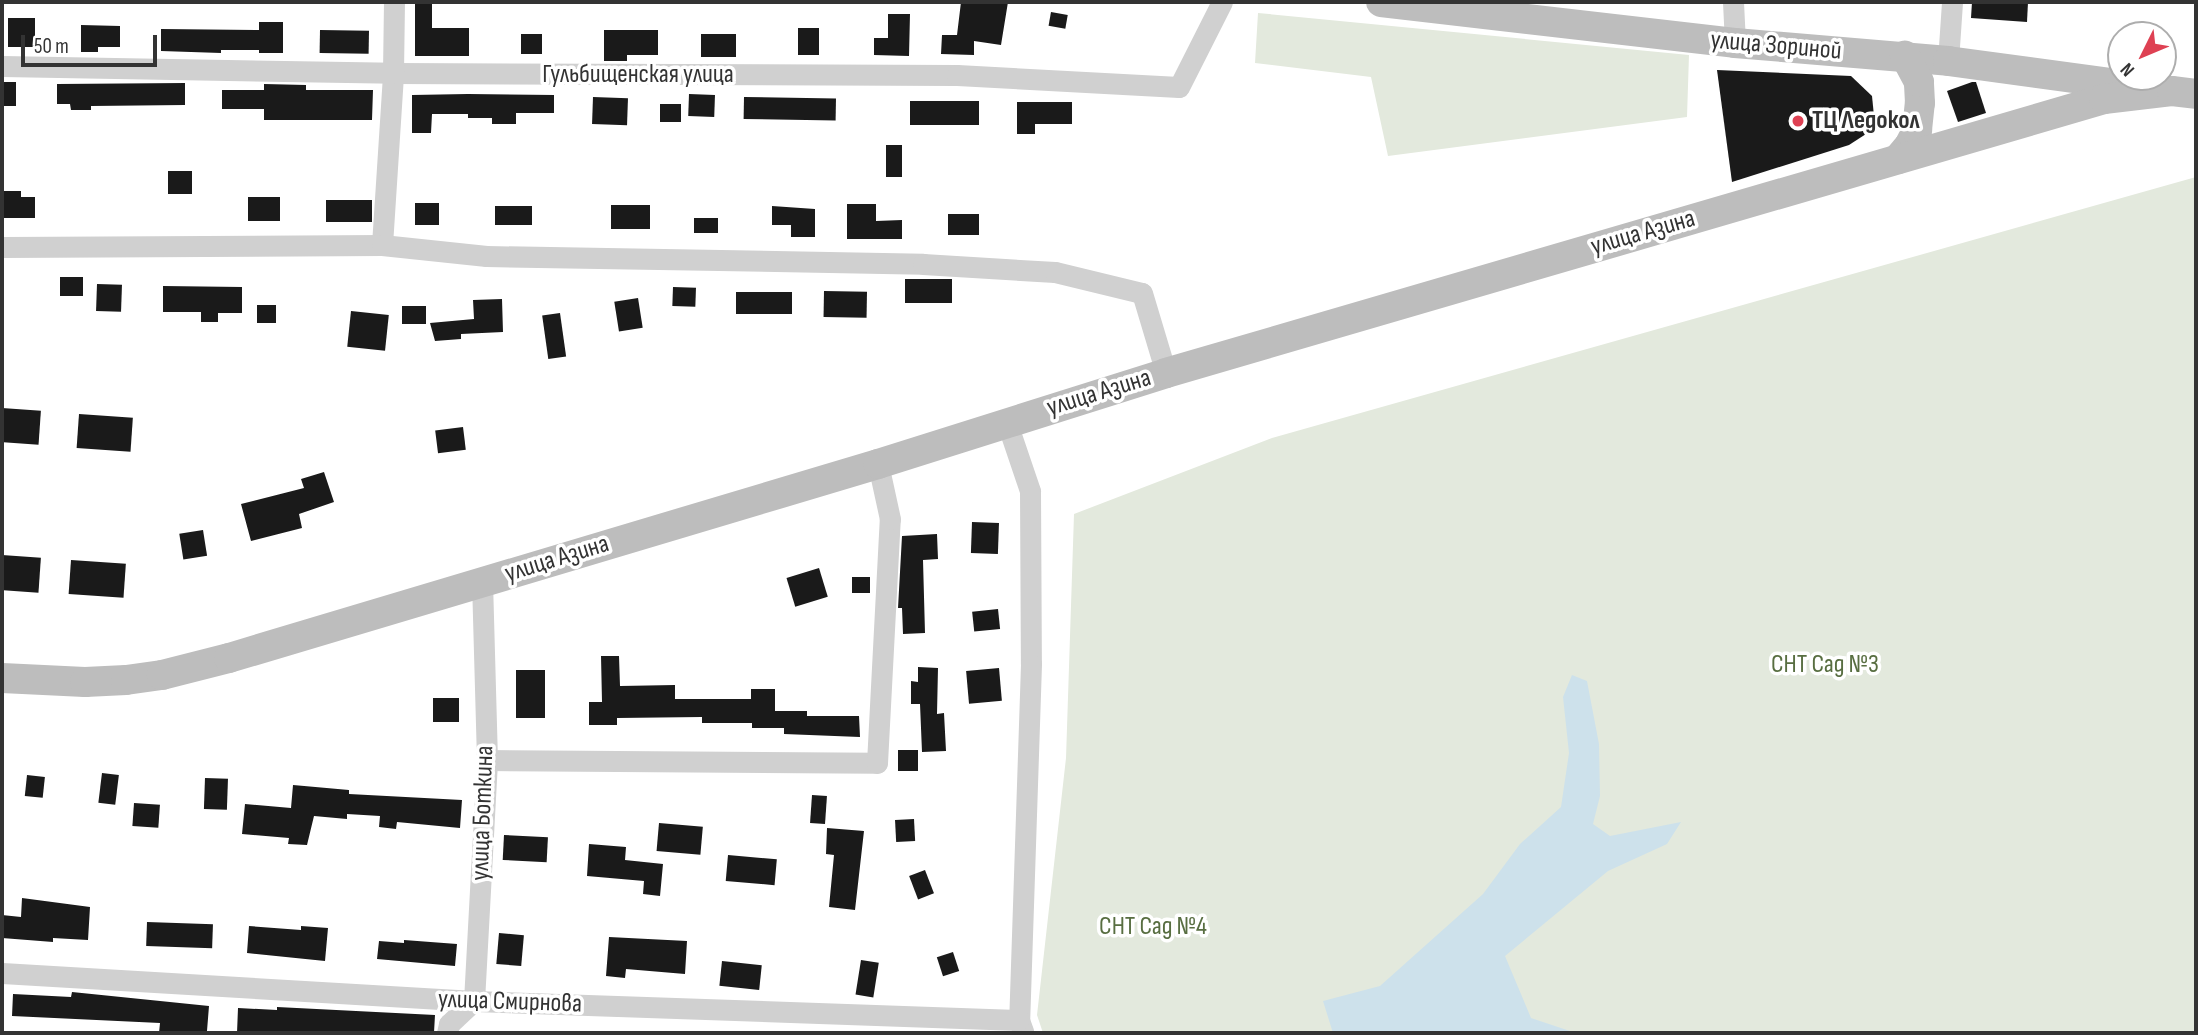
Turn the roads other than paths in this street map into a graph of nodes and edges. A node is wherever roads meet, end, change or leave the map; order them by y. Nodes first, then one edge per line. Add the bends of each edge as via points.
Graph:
1 (394, 2) edge
2 (1222, 2) edge
3 (1381, 2) edge
4 (1733, 2) edge
5 (1952, 2) edge
6 (1735, 43) junction
7 (1905, 56) junction
8 (1948, 61) junction
9 (2, 66) edge
10 (393, 73) junction
11 (2184, 92) edge
12 (1898, 159) junction
13 (382, 245) junction
14 (2, 247) edge
15 (1166, 373) junction
16 (1007, 423) junction
17 (878, 464) junction
18 (481, 582) junction
19 (2, 678) edge
20 (487, 760) junction
21 (2, 973) edge
22 (474, 1001) junction
23 (1021, 1027) edge
24 (447, 1033) edge

1 - 10 street
2 - 10 street, Гульбищенская улица via 1179,87 957,75
3 - 6 main road, улица Зориной
4 - 6 street
5 - 8 street
6 - 7 main road, улица Зориной
7 - 8 main road, улица Зориной
7 - 12 main road via 1919,82 1920,103 1917,130
8 - 11 main road, улица Зориной
9 - 10 street, Гульбищенская улица
10 - 13 street
11 - 12 main road, улица Азина via 2104,99
12 - 15 main road, улица Азина
13 - 14 street
13 - 15 street via 486,256 923,264 1055,272 1142,293
15 - 16 main road, улица Азина
16 - 17 main road, улица Азина
16 - 23 street via 1030,491 1031,664
17 - 18 main road, улица Азина
17 - 20 street via 890,530 877,763
18 - 19 main road, улица Азина via 162,675 85,682
18 - 20 street, улица Боткина
20 - 22 street, улица Боткина
21 - 22 street, улица Смирнова
22 - 23 street, улица Смирнова
22 - 24 street via 449,1024

